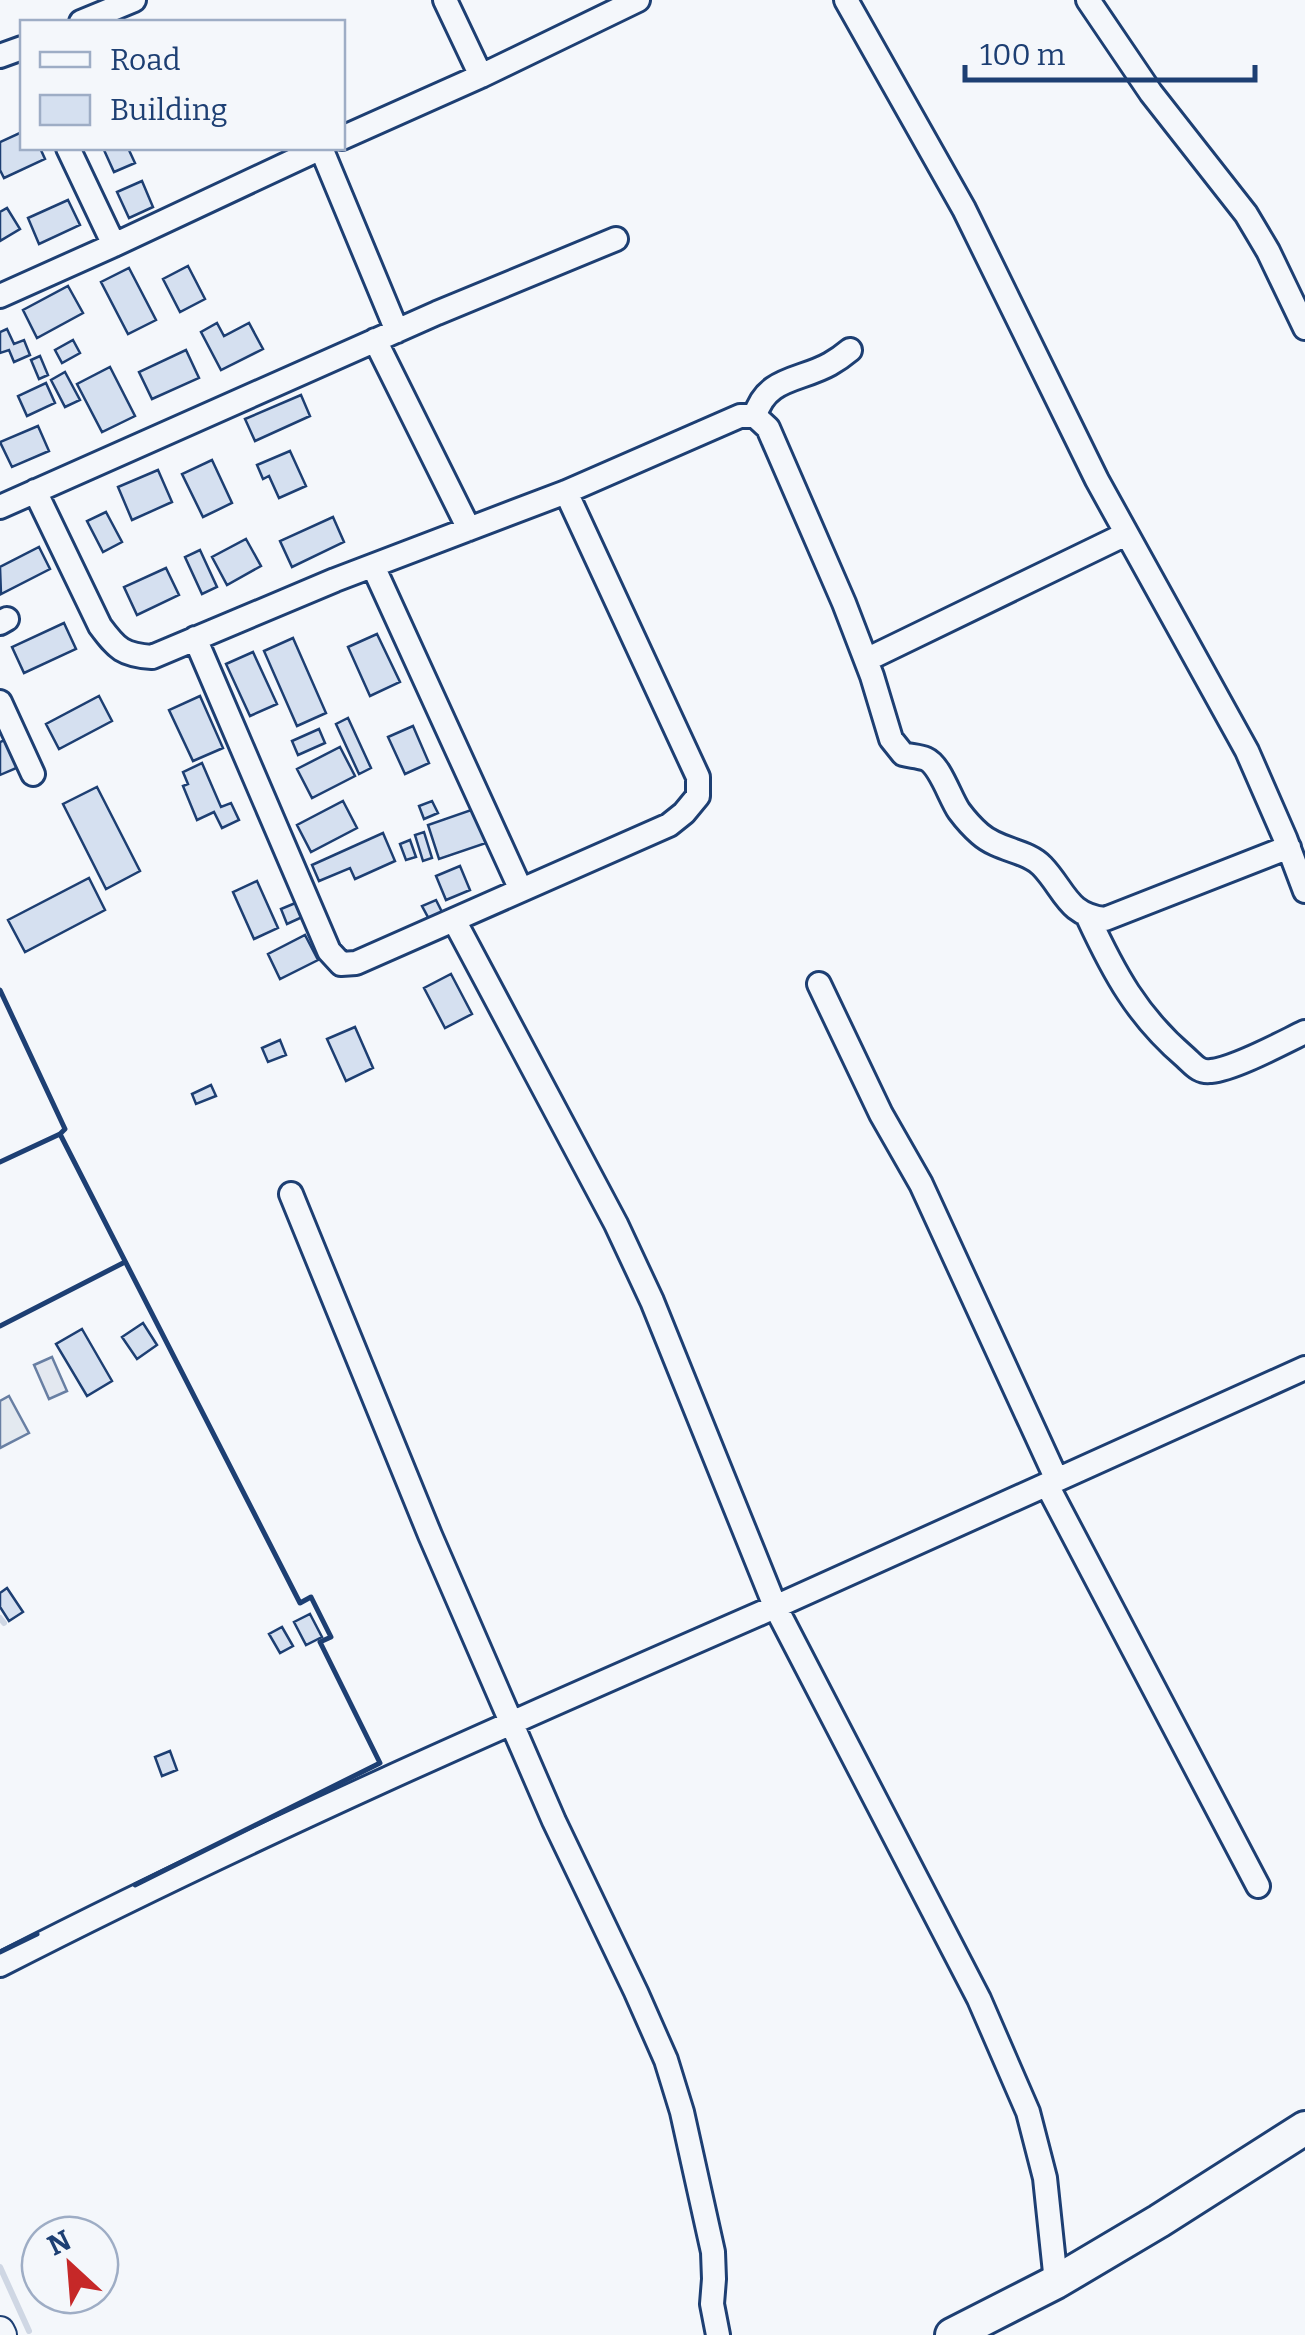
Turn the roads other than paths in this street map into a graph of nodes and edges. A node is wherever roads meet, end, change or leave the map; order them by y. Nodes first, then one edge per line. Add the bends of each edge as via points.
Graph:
1 (134, 0) edge
2 (446, 0) edge
3 (638, 0) edge
4 (846, 0) edge
5 (1088, 0) edge
6 (86, 20) edge
7 (480, 76) junction
8 (345, 137) edge
9 (69, 150) edge
10 (317, 150) edge
11 (322, 150) edge
12 (616, 239) dead end
13 (114, 245) junction
14 (0, 296) edge
15 (1305, 328) edge
16 (398, 330) junction
17 (376, 340) junction
18 (850, 350) dead end
19 (755, 416) junction
20 (35, 491) junction
21 (566, 492) junction
22 (0, 507) edge
23 (469, 529) junction
24 (1126, 534) junction
25 (373, 566) junction
26 (196, 638) junction
27 (866, 660) junction
28 (0, 702) edge
29 (33, 774) dead end
30 (1289, 848) junction
31 (521, 890) junction
32 (1305, 891) edge
33 (1088, 917) junction
34 (454, 920) junction
35 (819, 984) dead end
36 (1305, 1032) edge
37 (291, 1194) dead end
38 (1305, 1368) edge
39 (1052, 1483) junction
40 (775, 1606) junction
41 (512, 1722) junction
42 (1258, 1886) dead end
43 (0, 1965) edge
44 (1305, 2128) edge
45 (1056, 2282) junction
46 (718, 2335) edge
47 (952, 2335) edge

1 - 6 street
2 - 7 street
3 - 7 street
4 - 24 street via 964,209
5 - 15 street via 1246,214
7 - 8 street
9 - 13 street
10 - 13 street
11 - 16 street
12 - 16 street
13 - 14 street
16 - 17 street
17 - 20 street
17 - 23 street
18 - 19 street via 770,391
19 - 21 street via 740,416
19 - 27 street via 768,428
20 - 22 street
20 - 26 street via 115,646 152,657
21 - 23 street
21 - 31 street via 698,777 698,796 669,825
23 - 25 street
24 - 27 street
24 - 30 street via 1247,750
25 - 26 street
25 - 31 street
26 - 34 street via 329,950 341,964
27 - 33 street via 891,739 903,754 935,766 961,814 982,836 1041,864
28 - 29 street
30 - 32 street
30 - 33 street via 1105,919
31 - 34 street
33 - 36 street via 1134,1005 1200,1071 1226,1067
34 - 40 street via 616,1224
35 - 39 street via 921,1184
37 - 41 street
38 - 39 street
39 - 40 street
39 - 42 street
40 - 41 street
40 - 45 street via 978,1999 1028,2112 1045,2178
41 - 43 street
41 - 46 street via 666,2060 713,2252
44 - 45 highway
45 - 47 highway

